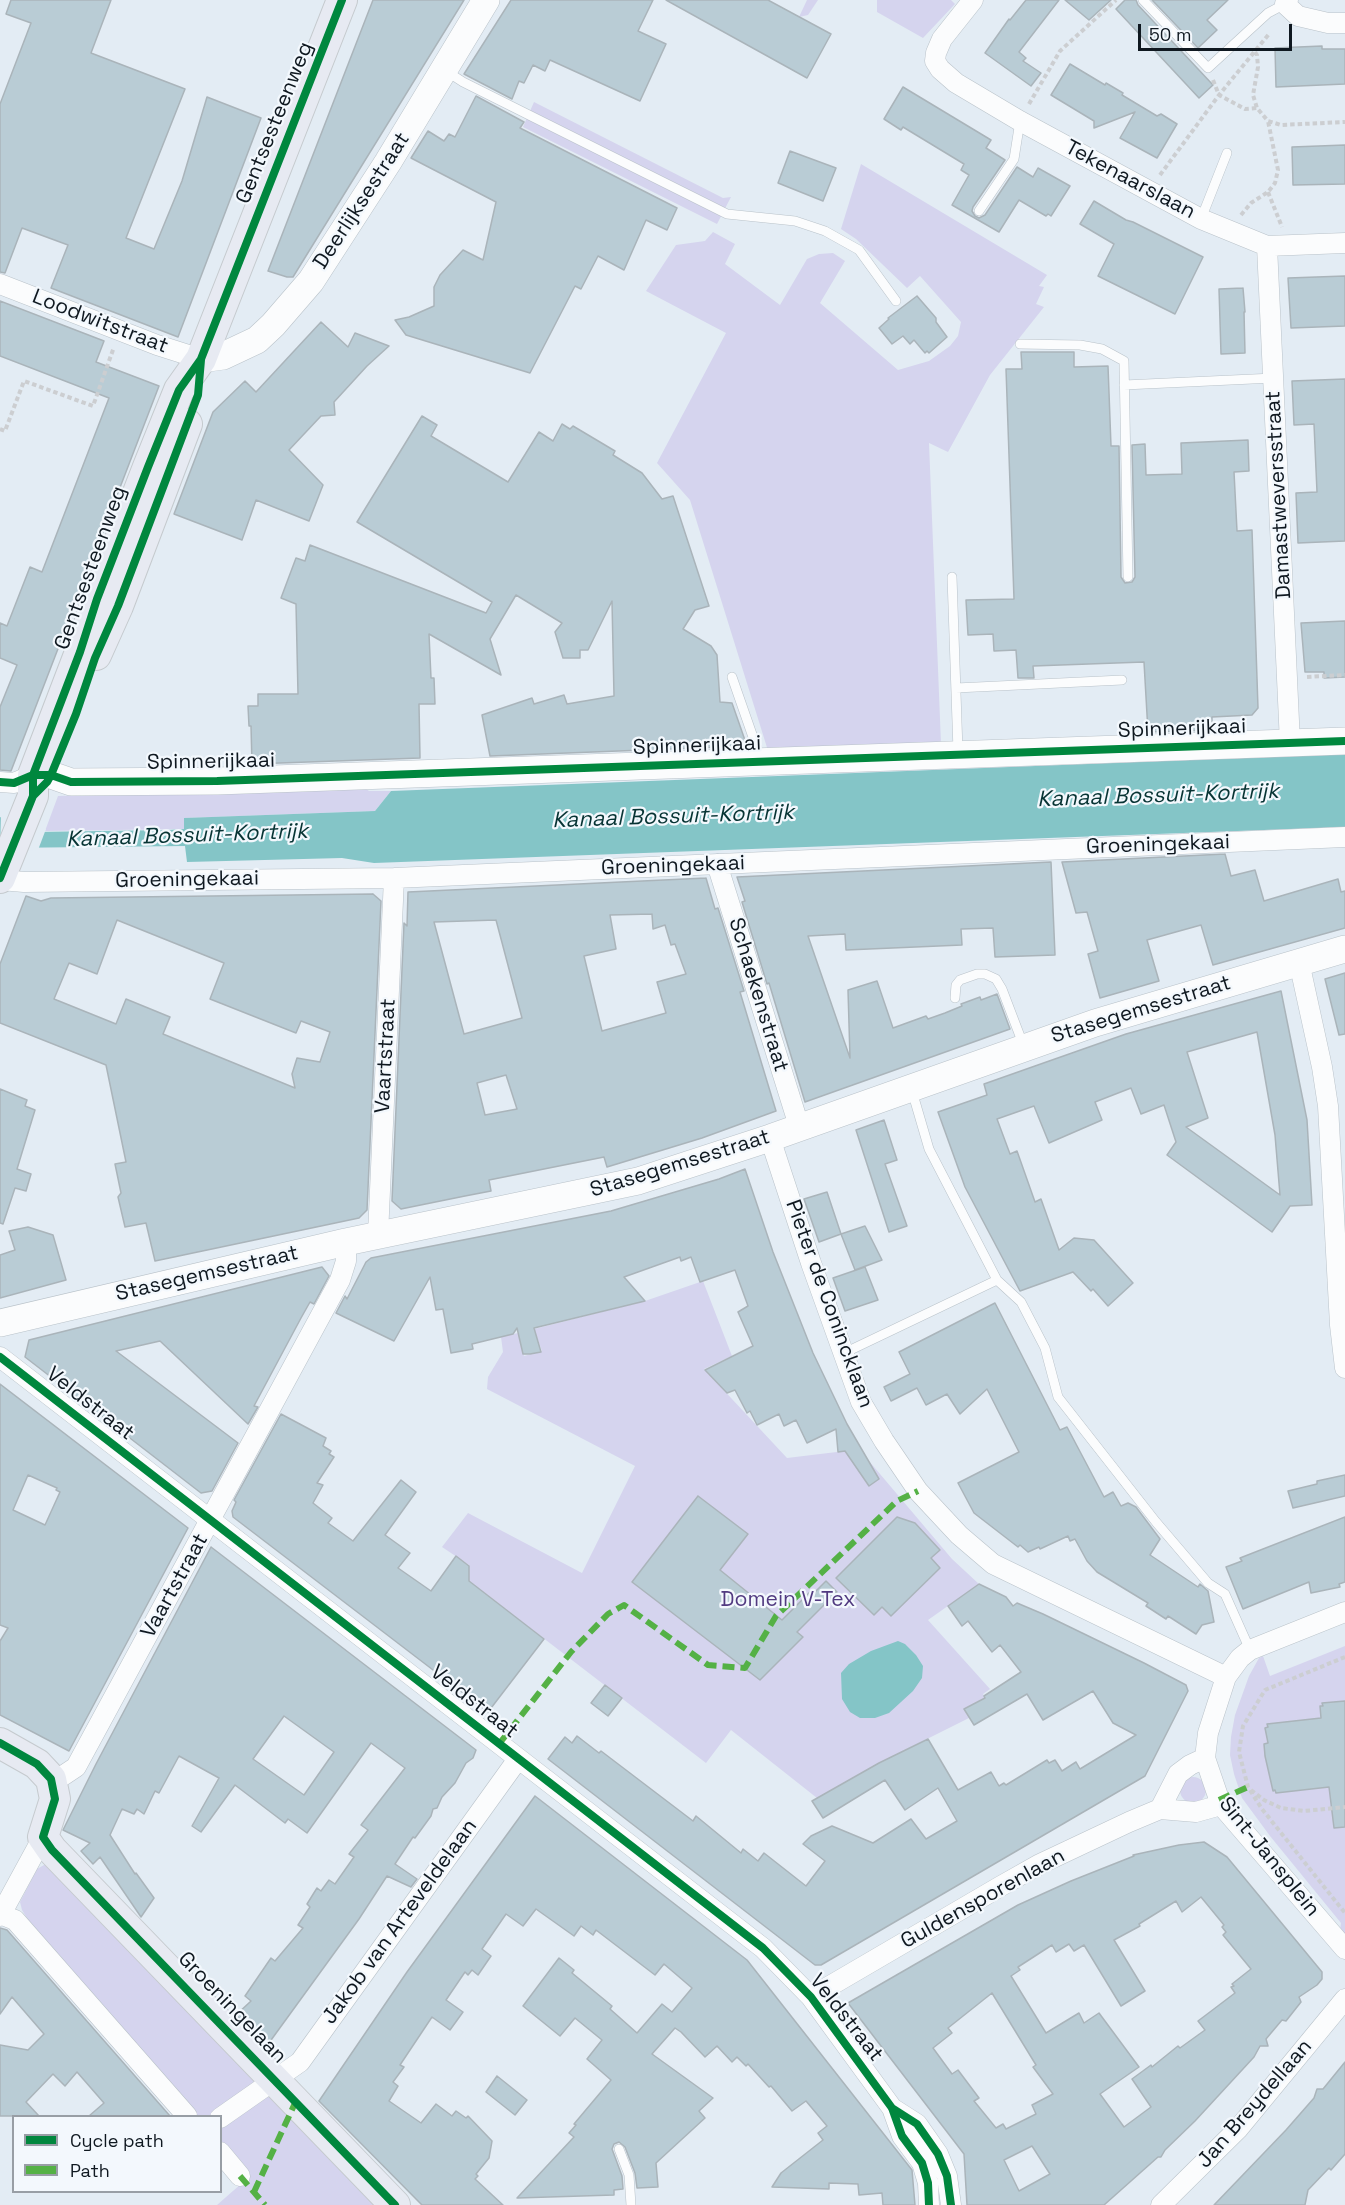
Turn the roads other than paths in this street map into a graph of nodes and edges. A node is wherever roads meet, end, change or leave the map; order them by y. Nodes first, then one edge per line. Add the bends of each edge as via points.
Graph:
1 (342, 0) edge
2 (486, 0) edge
3 (973, 0) edge
4 (1143, 0) edge
5 (1287, 4) edge
6 (1345, 23) edge
7 (444, 70) junction
8 (1020, 121) junction
9 (1227, 153) dead end
10 (979, 211) dead end
11 (1201, 219) junction
12 (1345, 243) edge
13 (1276, 245) junction
14 (0, 284) edge
15 (897, 301) dead end
16 (1020, 344) dead end
17 (201, 359) junction
18 (1274, 378) junction
19 (1124, 386) junction
20 (952, 577) dead end
21 (1128, 577) dead end
22 (732, 677) dead end
23 (1122, 680) dead end
24 (956, 688) junction
25 (1345, 741) edge
26 (1290, 743) junction
27 (958, 754) junction
28 (764, 762) junction
29 (0, 782) edge
30 (39, 782) junction
31 (1345, 837) edge
32 (717, 864) junction
33 (0, 878) edge
34 (394, 878) junction
35 (1345, 949) edge
36 (1299, 962) junction
37 (955, 998) dead end
38 (1024, 1047) junction
39 (911, 1087) junction
40 (799, 1126) junction
41 (770, 1138) junction
42 (378, 1235) junction
43 (346, 1242) junction
44 (997, 1280) junction
45 (0, 1323) edge
46 (842, 1354) junction
47 (0, 1357) edge
48 (1345, 1368) edge
49 (210, 1521) junction
50 (1345, 1612) edge
51 (1250, 1650) junction
52 (1226, 1677) junction
53 (0, 1743) edge
54 (1205, 1758) junction
55 (518, 1759) junction
56 (51, 1779) junction
57 (1221, 1805) junction
58 (1160, 1809) junction
59 (44, 1837) junction
60 (0, 1915) edge
61 (1345, 1949) edge
62 (810, 1997) junction
63 (1345, 1999) edge
64 (275, 2079) junction
65 (186, 2115) edge
66 (222, 2117) edge
67 (619, 2149) dead end
68 (222, 2154) edge
69 (930, 2158) junction
70 (240, 2176) dead end
71 (395, 2205) edge
72 (631, 2205) edge
73 (929, 2205) edge
74 (951, 2205) edge
75 (1161, 2205) edge

1 - 17 main road, Gentsesteenweg
2 - 7 street, Deerlijksestraat
3 - 8 street, Tekenaarslaan via 942,39 935,61 956,83
4 - 5 lane via 1208,68 1268,13
5 - 6 street via 1298,16
7 - 15 lane via 727,214 795,220 825,231 859,250
7 - 17 street, Deerlijksestraat via 311,281 257,340 223,356
8 - 10 lane via 1014,159
8 - 11 street, Tekenaarslaan
9 - 11 lane
11 - 13 street, Tekenaarslaan
12 - 13 street, Tekenaarslaan
13 - 18 street, Damastweversstraat
14 - 17 street, Loodwitstraat
16 - 19 lane via 1102,349 1124,361
17 - 30 main road, Gentsesteenweg via 179,390 97,599
18 - 19 lane
18 - 26 street, Damastweversstraat
19 - 21 lane
20 - 24 lane
22 - 28 lane
23 - 24 lane
24 - 27 lane
25 - 26 street, Spinnerijkaai
26 - 27 street, Spinnerijkaai
27 - 28 street, Spinnerijkaai
28 - 30 street, Spinnerijkaai via 218,781
29 - 30 street
30 - 33 main road, Gentsesteenweg
31 - 32 street, Groeningekaai
32 - 34 street, Groeningekaai
32 - 40 street, Schaekenstraat
33 - 34 street, Groeningekaai via 24,882
34 - 42 street, Vaartstraat
35 - 36 street, Stasegemsestraat
36 - 38 street, Stasegemsestraat
36 - 48 street via 1329,1106
37 - 38 lane via 960,980 977,974 996,979
38 - 39 street, Stasegemsestraat
39 - 40 street, Stasegemsestraat
39 - 44 lane via 929,1149
40 - 41 street, Stasegemsestraat
41 - 42 street, Stasegemsestraat via 638,1181
41 - 46 street, Pieter de Conincklaan
42 - 43 street, Stasegemsestraat
43 - 45 street, Stasegemsestraat
43 - 49 street, Vaartstraat via 340,1280
44 - 46 lane
44 - 51 lane via 1021,1302 1045,1348 1058,1397 1155,1522 1208,1582 1225,1594
46 - 52 street, Pieter de Conincklaan via 861,1402 918,1491 976,1551 1010,1573
47 - 49 street, Veldstraat
49 - 55 street, Veldstraat
49 - 56 street, Vaartstraat via 76,1767
50 - 51 street
51 - 52 street
52 - 54 street via 1208,1733
53 - 56 main road via 37,1764
54 - 57 street, Sint-Jansplein
54 - 58 street via 1178,1774
55 - 62 street, Veldstraat via 763,1948
55 - 64 street, Jakob van Arteveldelaan via 300,2062
56 - 59 main road via 55,1799
57 - 58 street, Guldensporenlaan via 1196,1812
57 - 61 street, Sint-Jansplein
58 - 62 street, Guldensporenlaan via 1040,1864
59 - 60 street
59 - 64 main road, Groeningelaan via 52,1850
60 - 65 street via 15,1920
62 - 69 street, Veldstraat via 892,2108 902,2136
63 - 75 street, Jan Breydellaan via 1238,2129
64 - 66 street, Groeningelaan
64 - 71 main road, Groeningelaan
67 - 72 lane via 629,2175
68 - 70 street
69 - 73 street, Veldstraat
69 - 74 street, Veldstraat via 947,2176

